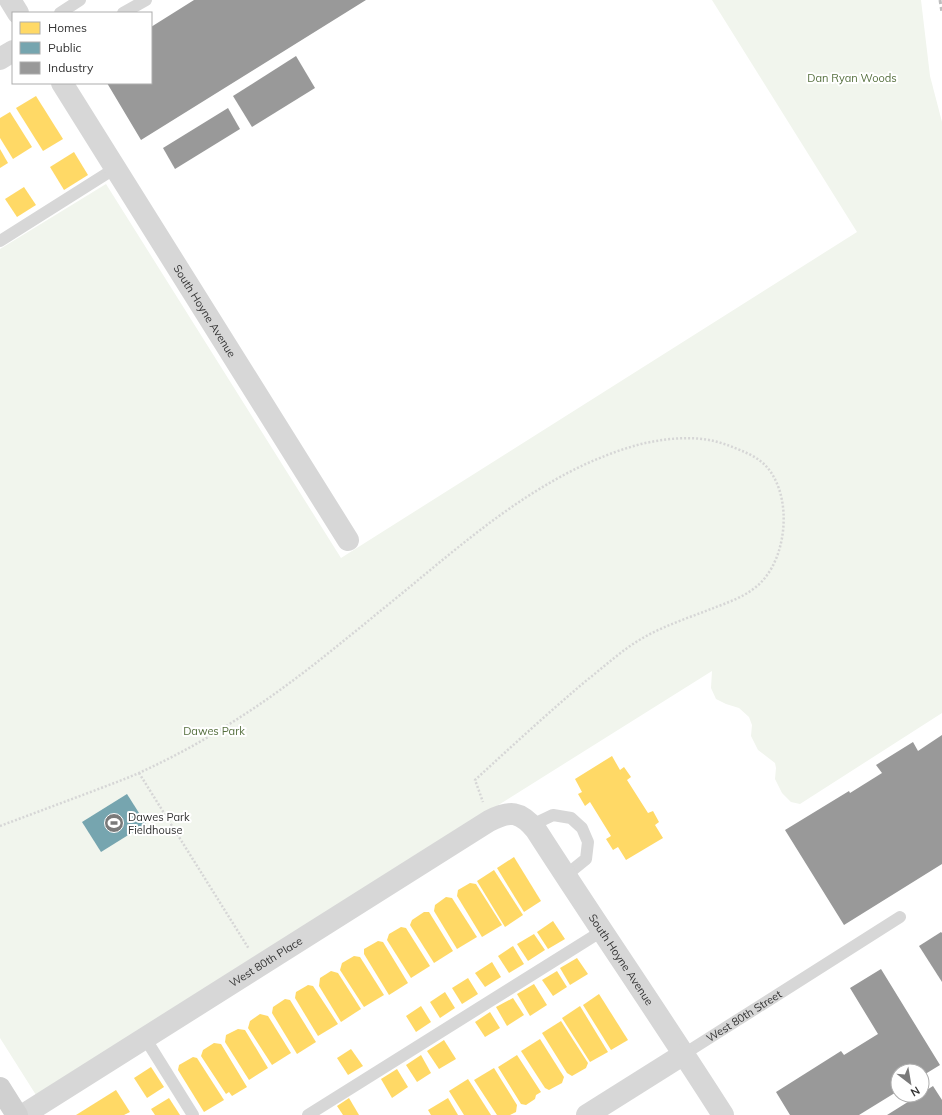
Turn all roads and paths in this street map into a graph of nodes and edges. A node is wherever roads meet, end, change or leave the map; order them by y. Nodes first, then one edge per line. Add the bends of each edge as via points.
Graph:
1 (10, 0) edge
2 (80, 0) edge
3 (146, 0) edge
4 (17, 12) edge
5 (62, 12) edge
6 (125, 12) edge
7 (12, 52) edge
8 (0, 60) edge
9 (63, 84) edge
10 (114, 169) junction
11 (0, 240) edge
12 (348, 540) dead end
13 (139, 773) junction
14 (485, 809) dead end
15 (511, 814) joint
16 (532, 825) junction
17 (0, 826) edge
18 (566, 876) junction
19 (900, 917) dead end
20 (602, 931) junction
21 (252, 955) dead end
22 (146, 1038) junction
23 (684, 1054) junction
24 (0, 1088) edge
25 (17, 1115) edge
26 (23, 1115) edge
27 (193, 1115) edge
28 (308, 1115) edge
29 (587, 1115) edge
30 (723, 1115) edge

1 - 4 street
2 - 5 lane
3 - 6 lane
7 - 8 street
9 - 10 street, South Hoyne Avenue
10 - 11 lane
10 - 12 street, South Hoyne Avenue
13 - 14 path via 188,749 285,687 473,535 554,479 624,449 679,438 708,440 730,446 764,464 776,480 782,498 783,522 781,544 774,564 763,581 748,593 641,639 556,706 475,780
13 - 17 path
13 - 21 path
15 - 16 street, South Hoyne Avenue via 521,816
15 - 22 street, West 80th Place via 500,815 489,821
16 - 18 street, South Hoyne Avenue
16 - 18 lane via 554,815 571,818 582,828 588,842 586,858
18 - 20 street, South Hoyne Avenue
19 - 23 lane, West 80th Street
20 - 23 street, South Hoyne Avenue
20 - 28 lane
22 - 26 street, West 80th Place
22 - 27 lane
23 - 29 street, West 80th Street
23 - 30 street, South Hoyne Avenue
24 - 25 street

